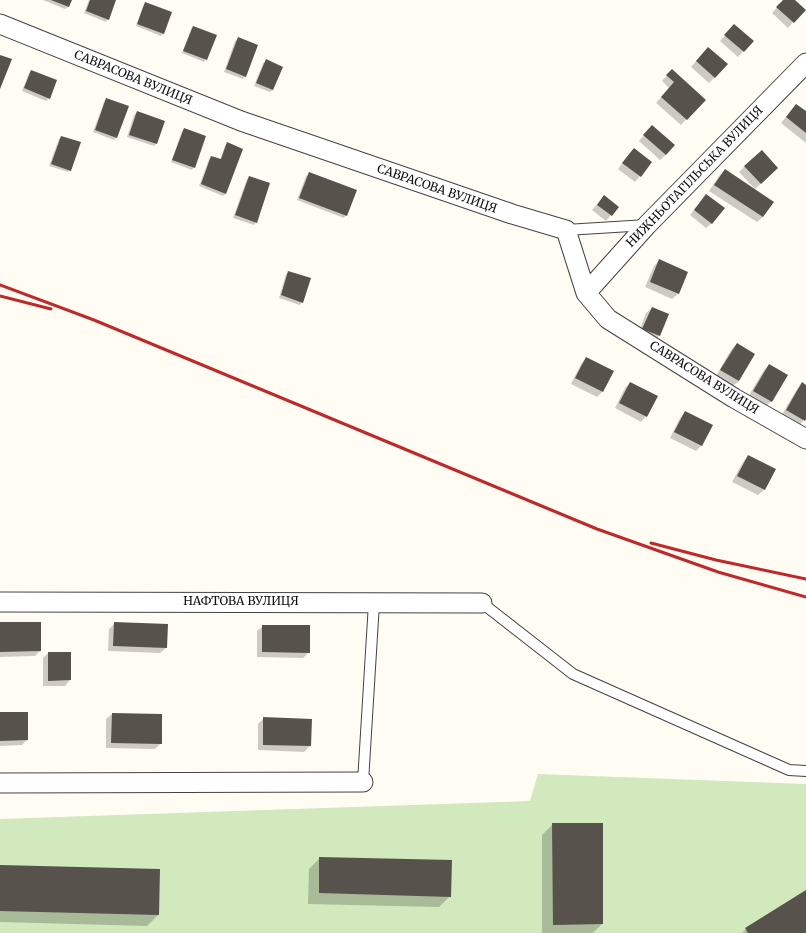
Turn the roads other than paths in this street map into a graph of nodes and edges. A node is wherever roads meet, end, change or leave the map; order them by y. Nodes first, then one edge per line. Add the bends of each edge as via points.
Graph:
1 (0, 24) edge
2 (806, 64) edge
3 (647, 225) junction
4 (566, 230) junction
5 (586, 293) junction
6 (806, 439) edge
7 (0, 602) edge
8 (374, 603) junction
9 (482, 603) joint
10 (806, 770) edge
11 (363, 782) joint
12 (0, 783) edge

1 - 4 street, САВРАСОВА ВУЛИЦЯ via 241,121 512,214
2 - 3 street, НИЖНЬОТАГІЛЬСЬКА ВУЛИЦЯ
3 - 4 lane
3 - 5 street, НИЖНЬОТАГІЛЬСЬКА ВУЛИЦЯ
4 - 5 street, САВРАСОВА ВУЛИЦЯ
5 - 6 street, САВРАСОВА ВУЛИЦЯ via 608,319 734,398
7 - 8 street, НАФТОВА ВУЛИЦЯ
8 - 9 street, НАФТОВА ВУЛИЦЯ
8 - 11 lane
9 - 10 lane via 573,674 789,770
11 - 12 street

